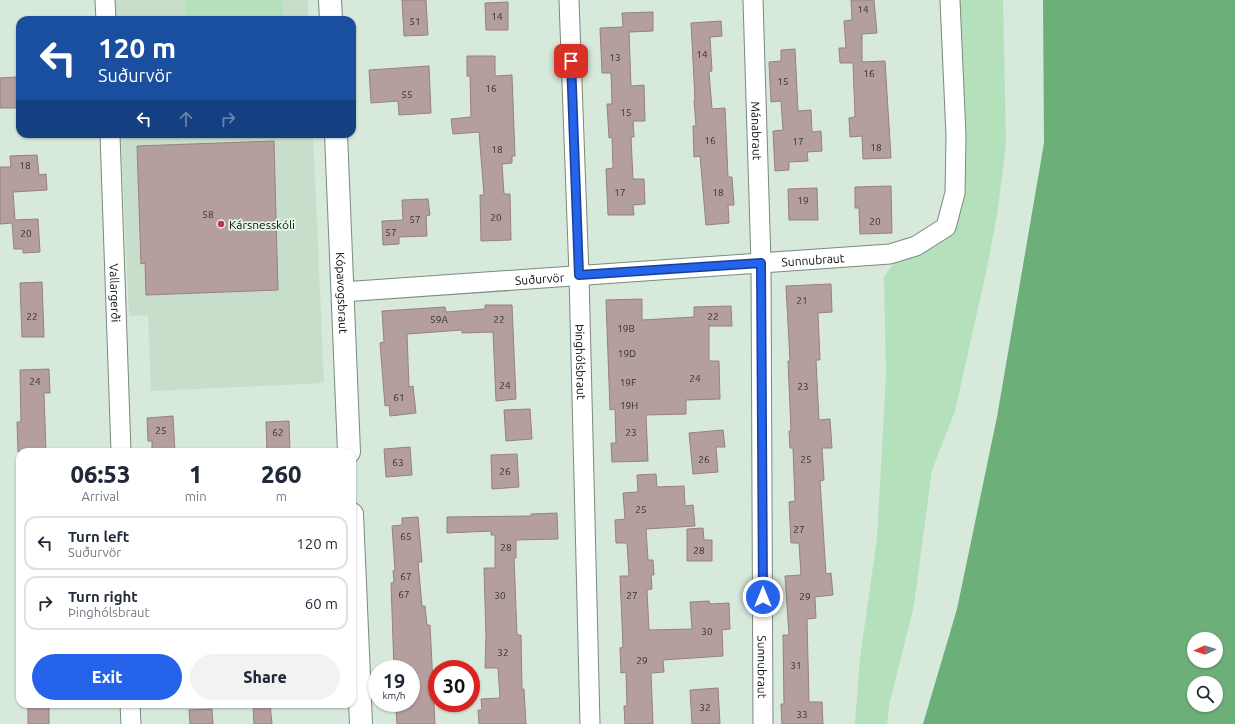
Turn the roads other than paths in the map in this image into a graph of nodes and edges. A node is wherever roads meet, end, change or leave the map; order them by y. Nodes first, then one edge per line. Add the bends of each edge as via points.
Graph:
1 (105, 0) edge
2 (330, 0) edge
3 (569, 0) edge
4 (753, 0) edge
5 (950, 0) edge
6 (106, 16) edge
7 (331, 16) edge
8 (110, 138) edge
9 (336, 138) edge
10 (761, 263) junction
11 (579, 275) junction
12 (342, 292) junction
13 (121, 448) edge
14 (349, 448) edge
15 (356, 607) edge
16 (130, 708) edge
17 (131, 724) edge
18 (361, 724) edge
19 (590, 724) edge
20 (763, 724) edge

1 - 6 street
2 - 7 street
3 - 11 street, Þinghólsbraut
4 - 10 street, Mánabraut
5 - 10 street, Sunnubraut via 956,193 946,227 916,246 890,254
8 - 13 street, Vallargerði
9 - 12 street, Kópavogsbraut
10 - 11 street, Suðurvör
10 - 20 street, Sunnubraut
11 - 12 street, Suðurvör
11 - 19 street, Þinghólsbraut
12 - 14 street, Kópavogsbraut
15 - 18 street
16 - 17 street

